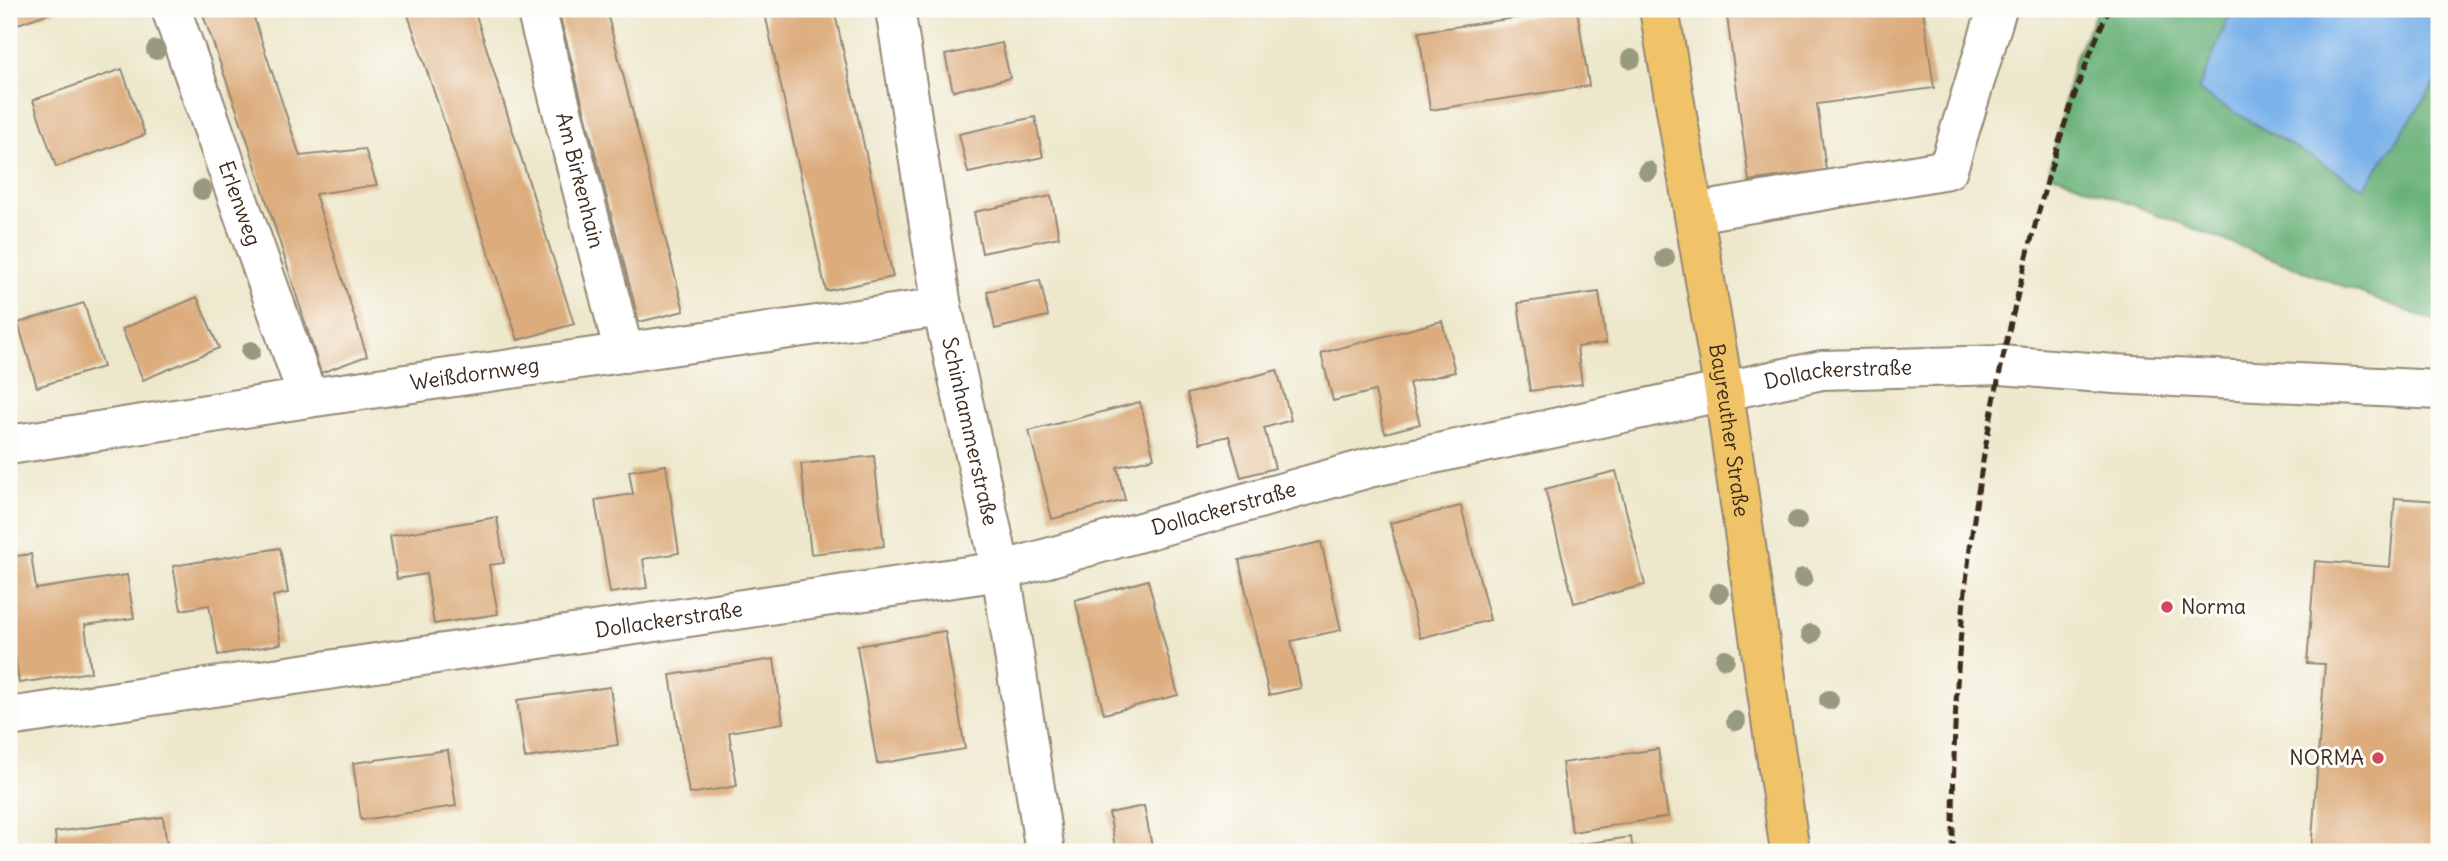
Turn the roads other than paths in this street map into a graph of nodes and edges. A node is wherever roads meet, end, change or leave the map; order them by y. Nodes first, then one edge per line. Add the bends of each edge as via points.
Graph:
1 (171, 9) edge
2 (537, 9) edge
3 (895, 9) edge
4 (1659, 9) edge
5 (1997, 9) edge
6 (1693, 213) junction
7 (942, 307) junction
8 (624, 353) junction
9 (2439, 390) edge
10 (1724, 392) junction
11 (308, 398) junction
12 (9, 445) edge
13 (1001, 571) junction
14 (9, 717) edge
15 (1045, 852) edge
16 (1790, 852) edge

1 - 11 street, Erlenweg
2 - 8 street, Am Birkenhain
3 - 7 street, Schinhammerstraße
4 - 6 main road, Bayreuther Straße
5 - 6 street via 1948,169
6 - 10 main road, Bayreuther Straße
7 - 8 street, Weißdornweg
7 - 13 street, Schinhammerstraße
8 - 11 street, Weißdornweg
9 - 10 street, Dollackerstraße via 2001,365 1822,370
10 - 13 street, Dollackerstraße via 1369,468
10 - 16 main road, Bayreuther Straße
11 - 12 street, Weißdornweg
13 - 14 street, Dollackerstraße
13 - 15 street, Schinhammerstraße

